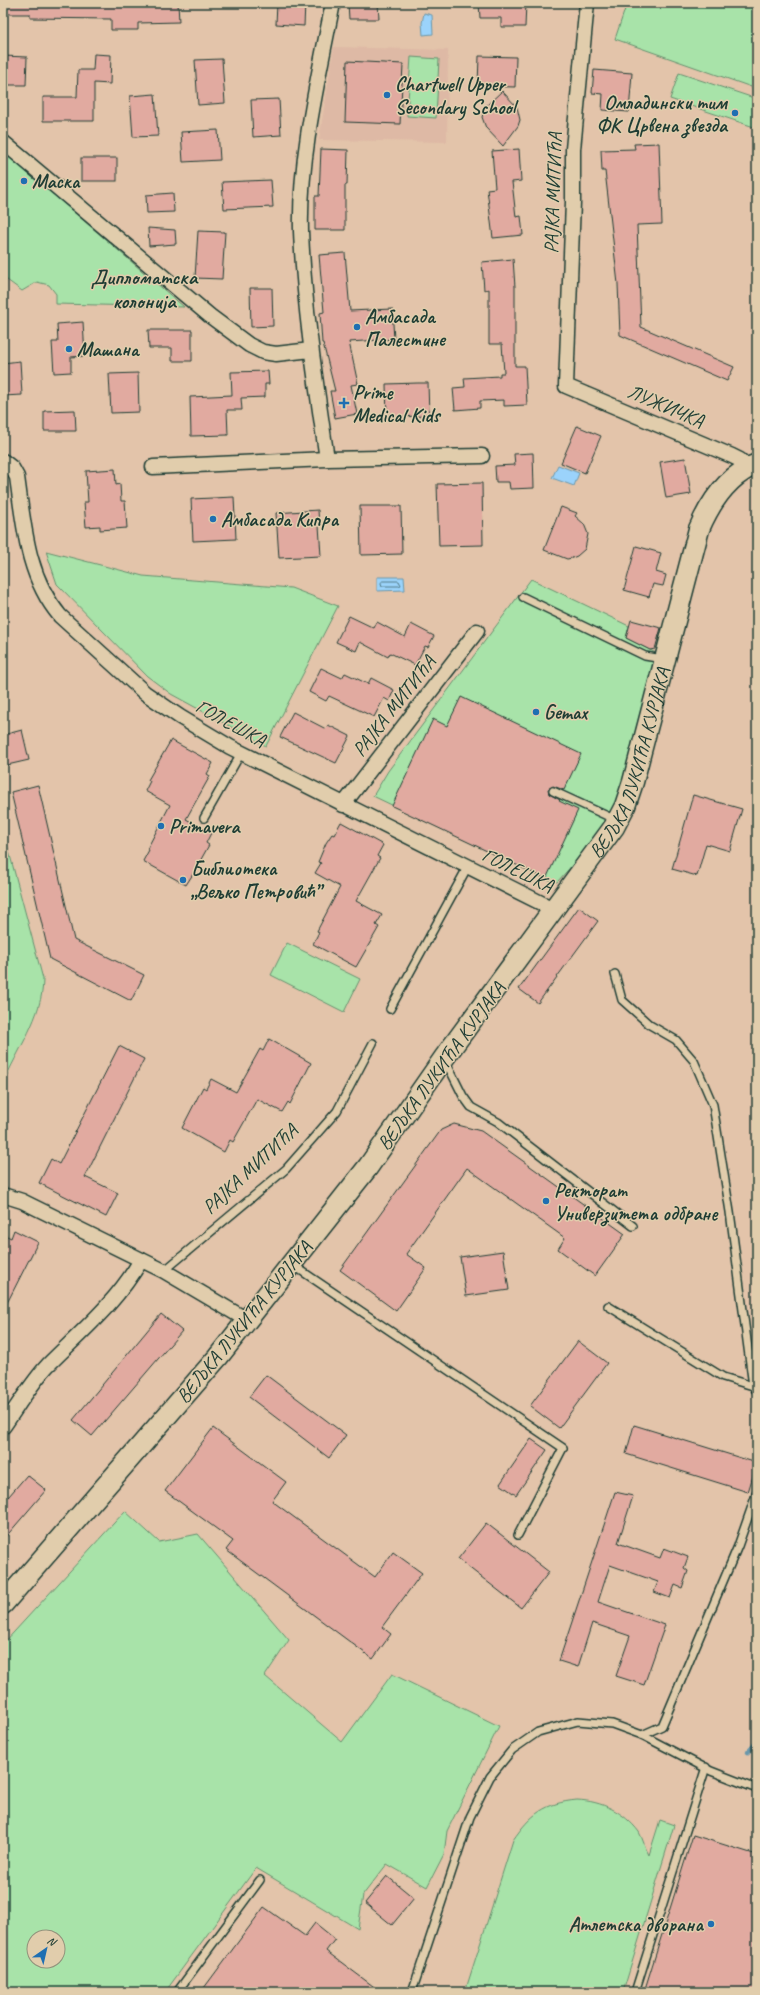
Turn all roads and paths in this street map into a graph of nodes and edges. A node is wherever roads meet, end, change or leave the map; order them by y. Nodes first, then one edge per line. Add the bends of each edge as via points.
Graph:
1 (333, 3) edge
2 (587, 3) edge
3 (3, 142) edge
4 (311, 350) junction
5 (566, 386) joint
6 (482, 456) dead end
7 (327, 459) junction
8 (3, 461) edge
9 (752, 466) edge
10 (153, 467) dead end
11 (523, 597) dead end
12 (477, 631) dead end
13 (665, 660) junction
14 (241, 753) junction
15 (553, 791) dead end
16 (343, 805) junction
17 (204, 818) dead end
18 (618, 821) junction
19 (467, 868) junction
20 (555, 910) junction
21 (615, 974) dead end
22 (390, 1009) dead end
23 (373, 1043) dead end
24 (444, 1058) junction
25 (3, 1195) edge
26 (634, 1226) dead end
27 (141, 1260) junction
28 (292, 1264) junction
29 (164, 1272) junction
30 (608, 1306) dead end
31 (247, 1320) junction
32 (755, 1389) edge
33 (3, 1427) edge
34 (757, 1492) edge
35 (518, 1535) dead end
36 (3, 1604) edge
37 (642, 1735) junction
38 (706, 1767) junction
39 (757, 1789) edge
40 (260, 1880) dead end
41 (416, 1980) junction
42 (177, 1992) edge
43 (407, 1992) edge
44 (412, 1992) edge
45 (635, 1992) edge

1 - 4 street via 309,137 302,207 301,230
2 - 5 street, РАЈКА МИТИЋА via 573,149
3 - 4 street via 210,316 249,345 263,352 276,354
4 - 7 street
5 - 9 street, ЛУЖИЧКА
6 - 7 street
7 - 10 street
8 - 14 street, ГОЛЕШКА via 12,468 17,477 33,564 50,604 60,616 146,693 180,718
9 - 13 street, ВЕЉКА ЛУКИЋА КУРЈАКА via 729,482 706,513
11 - 13 lane via 645,656
12 - 16 street, РАЈКА МИТИЋА
13 - 18 street, ВЕЉКА ЛУКИЋА КУРЈАКА via 633,782
14 - 16 street, ГОЛЕШКА
14 - 17 lane
15 - 18 lane
16 - 19 street, ГОЛЕШКА
18 - 20 street, ВЕЉКА ЛУКИЋА КУРЈАКА
19 - 20 street, ГОЛЕШКА
19 - 22 lane
20 - 24 street, ВЕЉКА ЛУКИЋА КУРЈАКА
21 - 32 lane via 622,1000 650,1025 676,1040 694,1061 713,1105
23 - 29 lane, РАЈКА МИТИЋА via 337,1111 286,1169
24 - 26 lane via 471,1107 498,1122
24 - 28 street, ВЕЉКА ЛУКИЋА КУРЈАКА via 368,1167
25 - 27 street via 22,1201
27 - 29 street
27 - 33 street via 116,1298 47,1366
28 - 31 street, ВЕЉКА ЛУКИЋА КУРЈАКА
28 - 35 lane via 563,1448
29 - 31 street
30 - 32 lane via 724,1377
31 - 36 street, ВЕЉКА ЛУКИЋА КУРЈАКА via 139,1449
34 - 37 lane via 735,1553 662,1726
37 - 38 lane
37 - 41 lane via 612,1724 578,1721 538,1732 512,1750 490,1777 470,1817
38 - 39 lane
38 - 45 lane
40 - 42 lane
41 - 43 lane
41 - 44 lane

